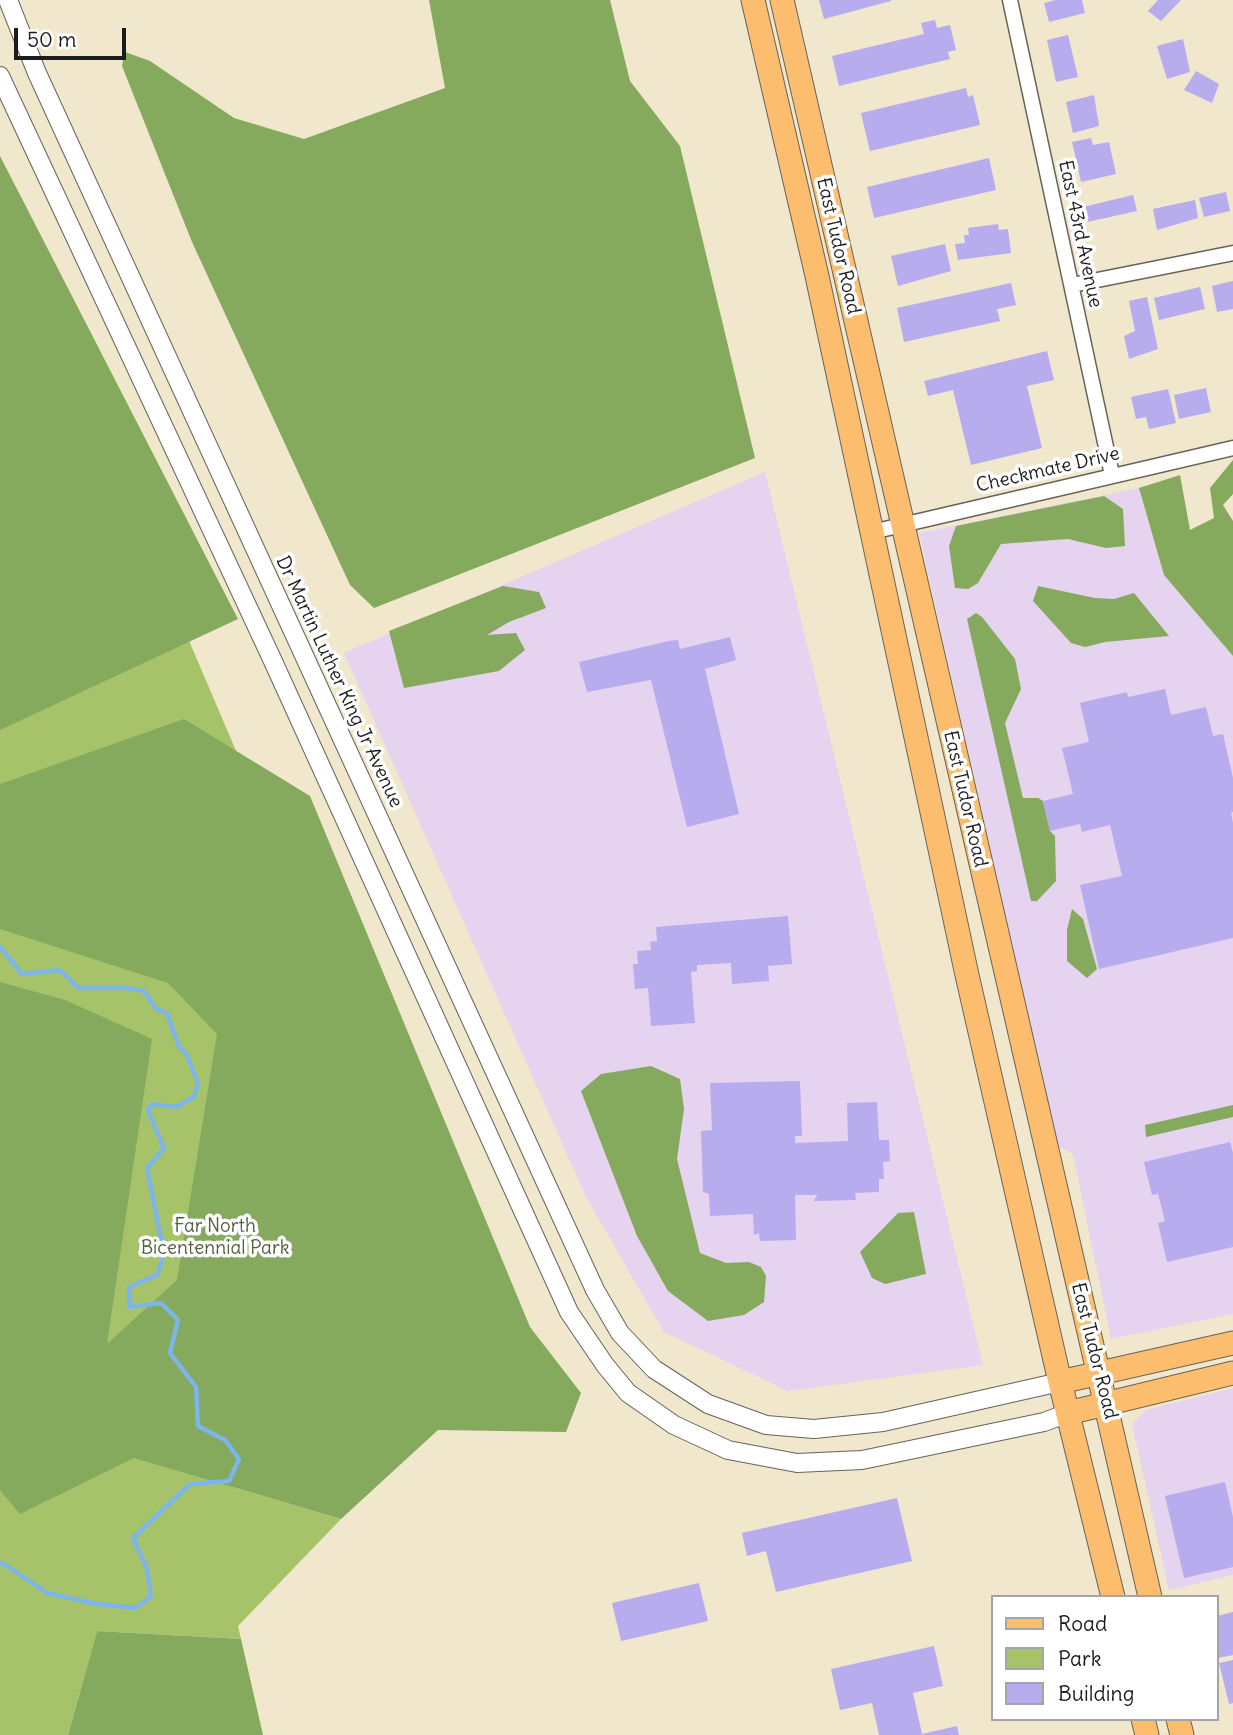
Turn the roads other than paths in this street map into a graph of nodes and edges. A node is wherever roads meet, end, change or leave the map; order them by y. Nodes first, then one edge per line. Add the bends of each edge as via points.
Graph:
1 (8, 0) edge
2 (753, 0) edge
3 (782, 0) edge
4 (1010, 0) edge
5 (0, 76) edge
6 (1233, 253) edge
7 (1072, 285) junction
8 (1233, 447) edge
9 (1112, 475) junction
10 (902, 524) junction
11 (872, 532) junction
12 (1233, 1343) edge
13 (1233, 1373) edge
14 (1099, 1374) junction
15 (1060, 1382) junction
16 (1106, 1404) junction
17 (1068, 1413) junction
18 (1113, 1595) edge
19 (1150, 1595) edge

1 - 15 street, Dr Martin Luther King Jr Avenue via 43,86 594,1290 620,1333 654,1369 708,1404 766,1425 814,1429 883,1422
2 - 11 main road, East Tudor Road
3 - 10 main road, East Tudor Road
4 - 7 street, East 43rd Avenue
5 - 17 street via 569,1312 605,1365 628,1393 674,1425 728,1450 797,1463 862,1460
6 - 7 street
7 - 9 street, East 43rd Avenue
8 - 9 street, Checkmate Drive
9 - 10 street, Checkmate Drive
10 - 11 street, Checkmate Drive
10 - 14 main road, East Tudor Road
11 - 15 main road, East Tudor Road
12 - 14 main road
13 - 16 main road
14 - 15 main road
14 - 16 main road, East Tudor Road
15 - 17 main road, East Tudor Road
16 - 17 main road
16 - 19 main road, East Tudor Road
17 - 18 main road, East Tudor Road

